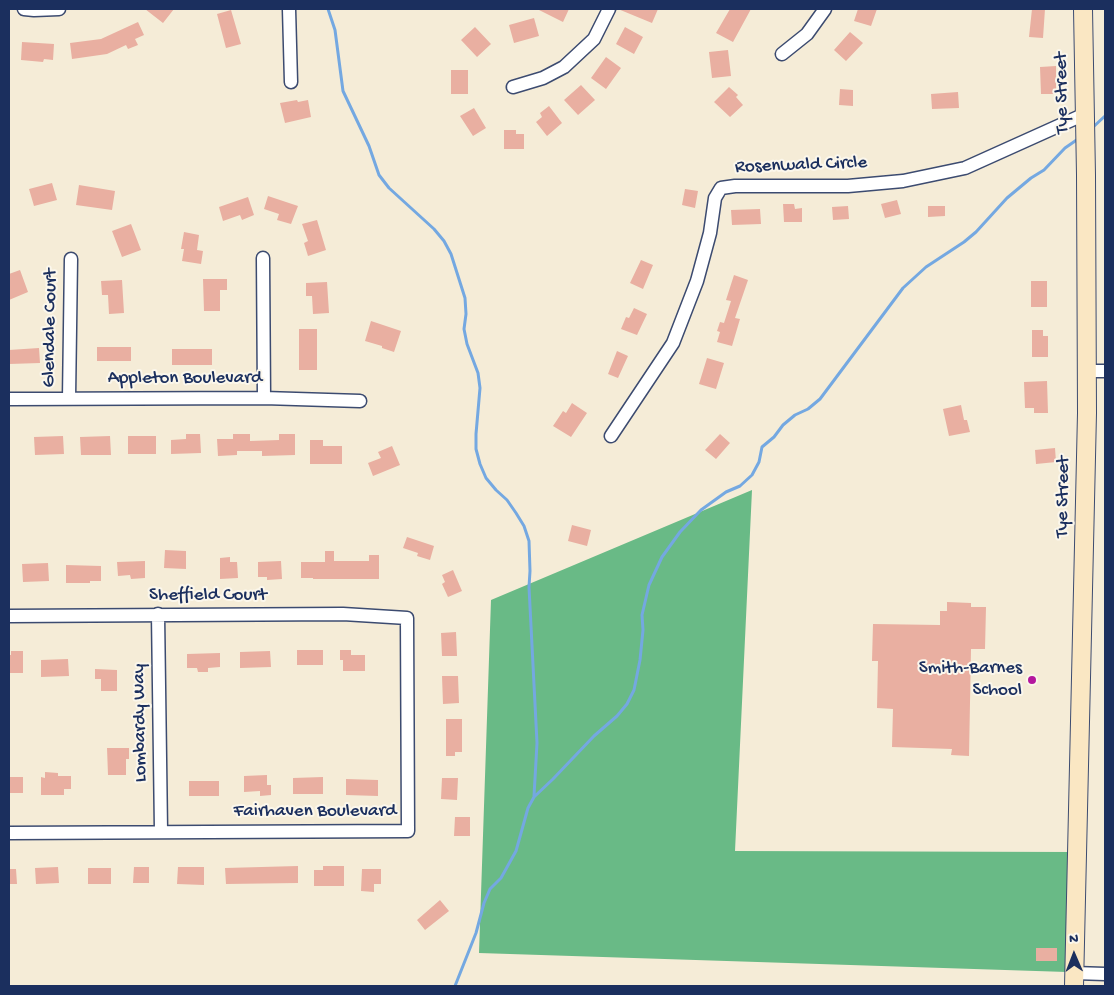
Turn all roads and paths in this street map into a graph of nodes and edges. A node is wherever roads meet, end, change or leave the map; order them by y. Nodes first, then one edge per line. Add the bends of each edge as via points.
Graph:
1 (24, 9) edge
2 (59, 9) edge
3 (289, 9) edge
4 (609, 9) edge
5 (825, 9) edge
6 (1083, 9) edge
7 (782, 54) dead end
8 (291, 82) dead end
9 (514, 87) dead end
10 (1085, 114) junction
11 (263, 258) dead end
12 (71, 259) dead end
13 (1086, 371) junction
14 (1105, 372) edge
15 (70, 398) junction
16 (264, 398) junction
17 (9, 399) edge
18 (360, 401) dead end
19 (611, 436) dead end
20 (158, 614) junction
21 (9, 616) edge
22 (407, 618) joint
23 (161, 831) junction
24 (9, 832) edge
25 (1105, 974) edge
26 (1074, 980) edge

1 - 2 street
3 - 8 street
4 - 9 street via 594,39 564,67
5 - 7 street via 807,34
6 - 10 street, Tye Street
10 - 13 street, Tye Street
10 - 19 street, Rosenwald Circle via 965,168 903,181 848,186 721,188 715,198 710,233 697,281 673,343
11 - 16 street
12 - 15 street, Glendale Court
13 - 14 street
13 - 26 street, Tye Street
15 - 16 street, Appleton Boulevard
15 - 17 street, Appleton Boulevard
16 - 18 street, Appleton Boulevard
20 - 21 street, Sheffield Court
20 - 22 street, Sheffield Court via 343,614
20 - 23 street, Lombardy Way
22 - 23 street, Fairhaven Boulevard via 408,831
23 - 24 street, Fairhaven Boulevard
25 - 26 street

